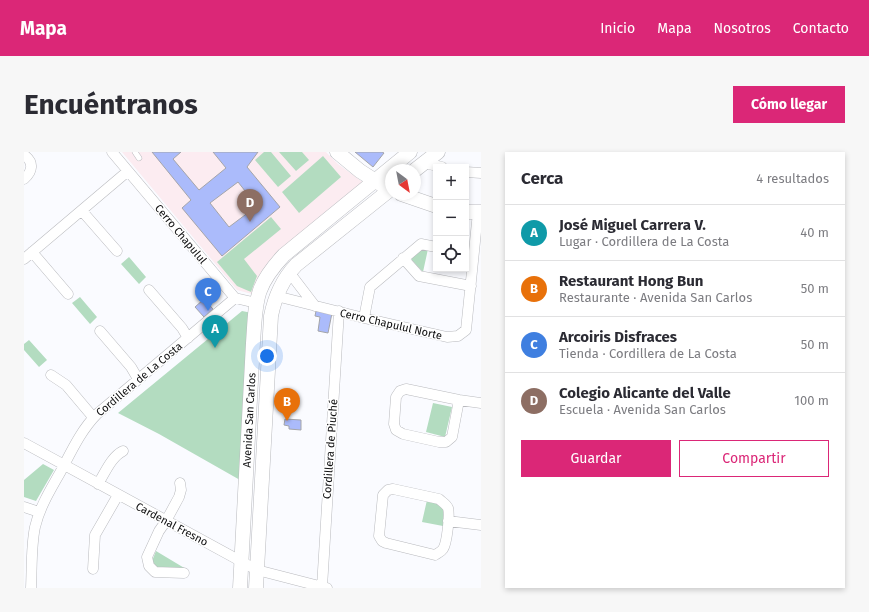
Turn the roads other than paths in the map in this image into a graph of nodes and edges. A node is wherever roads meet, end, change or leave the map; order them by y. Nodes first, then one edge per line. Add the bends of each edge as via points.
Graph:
1 (112, 152) edge
2 (134, 152) edge
3 (337, 152) edge
4 (438, 152) edge
5 (407, 153) edge
6 (24, 155) edge
7 (139, 158) dead end
8 (417, 164) edge
9 (421, 166) edge
10 (421, 167) edge
11 (433, 167) edge
12 (128, 171) junction
13 (469, 172) edge
14 (481, 173) edge
15 (24, 179) edge
16 (374, 181) junction
17 (385, 186) edge
18 (385, 196) edge
19 (420, 200) edge
20 (433, 205) edge
21 (82, 211) junction
22 (475, 212) edge
23 (433, 246) edge
24 (116, 251) dead end
25 (470, 254) edge
26 (28, 256) edge
27 (404, 258) junction
28 (290, 272) junction
29 (471, 286) junction
30 (149, 290) dead end
31 (68, 294) dead end
32 (276, 296) junction
33 (235, 298) junction
34 (256, 303) junction
35 (315, 306) junction
36 (339, 311) junction
37 (364, 318) junction
38 (100, 331) dead end
39 (188, 338) junction
40 (51, 375) dead end
41 (138, 379) junction
42 (459, 400) junction
43 (481, 403) edge
44 (93, 417) junction
45 (24, 443) edge
46 (123, 451) dead end
47 (64, 465) junction
48 (180, 483) dead end
49 (98, 484) junction
50 (118, 495) junction
51 (24, 507) edge
52 (39, 512) junction
53 (166, 521) junction
54 (448, 521) junction
55 (481, 525) edge
56 (242, 562) junction
57 (92, 569) dead end
58 (257, 570) junction
59 (184, 573) dead end
60 (325, 587) edge
61 (31, 588) edge
62 (240, 588) edge
63 (256, 588) edge

1 - 12 street, Cerro Chapulul
2 - 7 lane
3 - 16 main road
4 - 9 main road
5 - 8 main road
5 - 16 main road, Avenida San Carlos
6 - 15 street via 31,164 31,170
10 - 11 street
12 - 21 street
12 - 33 street, Cerro Chapulul
13 - 14 street
16 - 17 main road
16 - 34 main road, Avenida San Carlos via 273,266 262,284
18 - 28 main road, Avenida San Carlos
19 - 20 main road
21 - 24 street
21 - 26 street
22 - 25 street
23 - 27 street via 421,244
25 - 29 street
26 - 31 street
27 - 29 street via 419,276
27 - 37 street via 370,286
28 - 32 main road, Avenida San Carlos
28 - 35 street
29 - 37 street, Cerro Chapulul Norte via 466,330 458,336 447,337
30 - 39 street
32 - 35 street, Cerro Chapulul Norte
32 - 58 main road, Avenida San Carlos via 271,316
33 - 34 street
33 - 39 street, Cordillera de La Costa
34 - 56 main road, Avenida San Carlos
35 - 36 street, Cerro Chapulul Norte
36 - 37 street, Cerro Chapulul Norte
36 - 60 street, Cordillera de Piuché
38 - 41 street
39 - 41 street, Cordillera de La Costa
40 - 44 street via 66,385
41 - 44 street, Cordillera de La Costa
42 - 42 street via 452,437 446,442 403,434 396,430 396,397 406,388
42 - 43 street
44 - 47 street, Cordillera de La Costa
45 - 47 street, Cardenal Fresno
46 - 49 street via 112,460
47 - 49 street, Cardenal Fresno
47 - 52 street, Cordillera de La Costa
48 - 53 street via 181,494
49 - 50 street, Cardenal Fresno
50 - 53 street, Cardenal Fresno
50 - 57 street via 95,535
51 - 52 street
52 - 61 street, Cordillera de La Costa via 33,540
53 - 56 street, Cardenal Fresno
53 - 59 street via 147,557 149,566 155,572
54 - 54 street via 444,548 435,555 386,543 379,536 383,495 388,490 439,499 448,509
54 - 55 street
56 - 58 street, Cardenal Fresno
56 - 62 main road, Avenida San Carlos
58 - 60 street, Cardenal Fresno
58 - 63 main road, Avenida San Carlos

